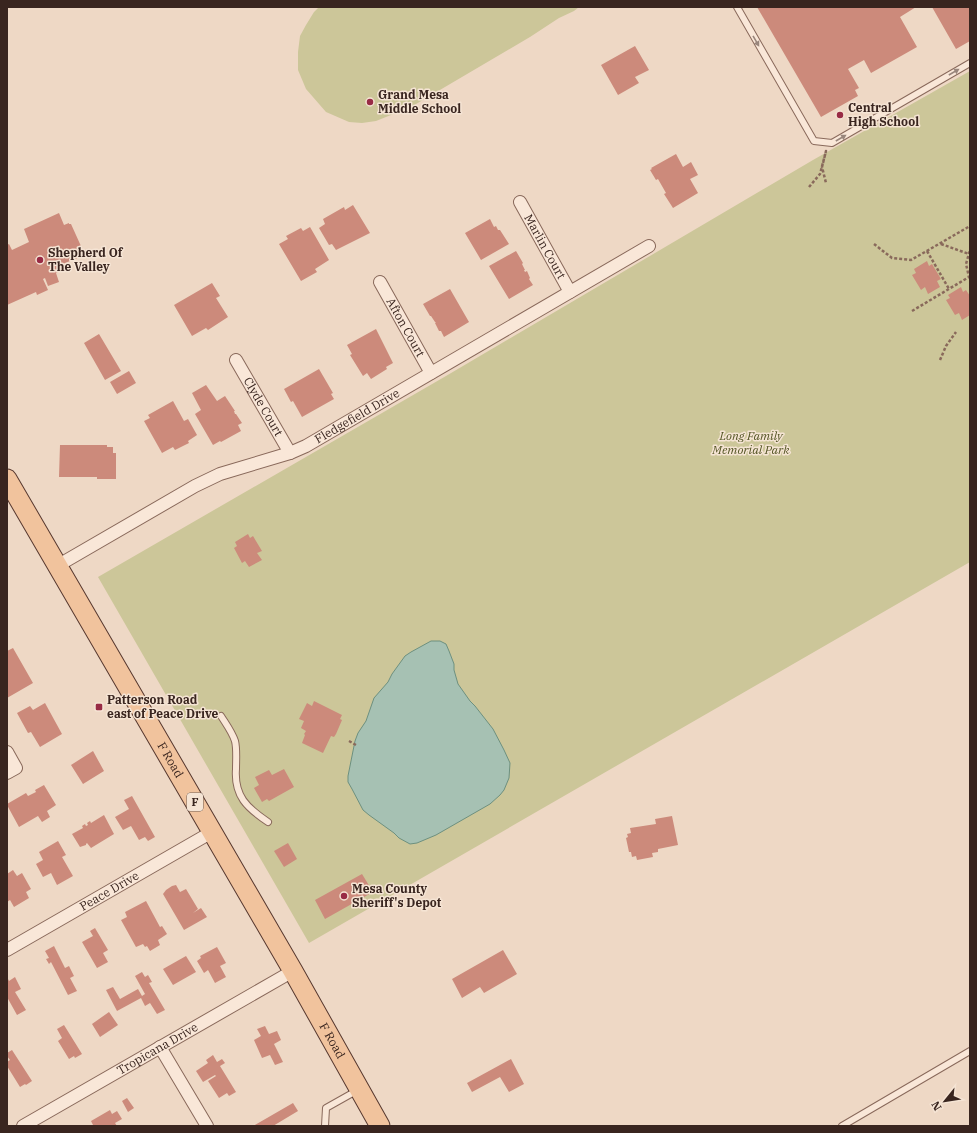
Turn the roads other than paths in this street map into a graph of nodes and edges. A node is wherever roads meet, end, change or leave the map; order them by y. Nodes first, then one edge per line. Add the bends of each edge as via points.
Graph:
1 (736, 7) edge
2 (970, 63) edge
3 (520, 202) dead end
4 (649, 246) dead end
5 (380, 282) dead end
6 (570, 292) junction
7 (236, 360) dead end
8 (431, 373) junction
9 (290, 453) junction
10 (7, 479) edge
11 (57, 566) junction
12 (221, 716) dead end
13 (7, 752) edge
14 (12, 771) edge
15 (268, 822) dead end
16 (212, 832) junction
17 (7, 950) edge
18 (293, 971) junction
19 (160, 1047) junction
20 (970, 1051) edge
21 (359, 1090) junction
22 (23, 1126) edge
23 (207, 1126) edge
24 (325, 1126) edge
25 (380, 1126) edge
26 (842, 1126) edge

1 -> 2 lane via 814,141 832,143
3 - 6 street, Marlin Court
4 - 6 street, Fledgefield Drive
5 - 8 street, Afton Court
6 - 8 street, Fledgefield Drive
7 - 9 street, Clyde Court
8 - 9 street, Fledgefield Drive
9 - 11 street, Fledgefield Drive via 220,474 195,486
10 - 11 main road, F Road / F
11 - 16 main road, F Road / F
12 - 15 lane via 235,741 235,774 240,795 247,806
13 - 14 street
16 - 17 street, Peace Drive
16 - 18 main road, F Road / F
18 - 19 street, Tropicana Drive
18 - 21 main road, F Road / F
19 - 22 street, Tropicana Drive
19 - 23 street
20 - 26 lane
21 - 24 lane via 326,1108
21 - 25 main road, F Road / F

